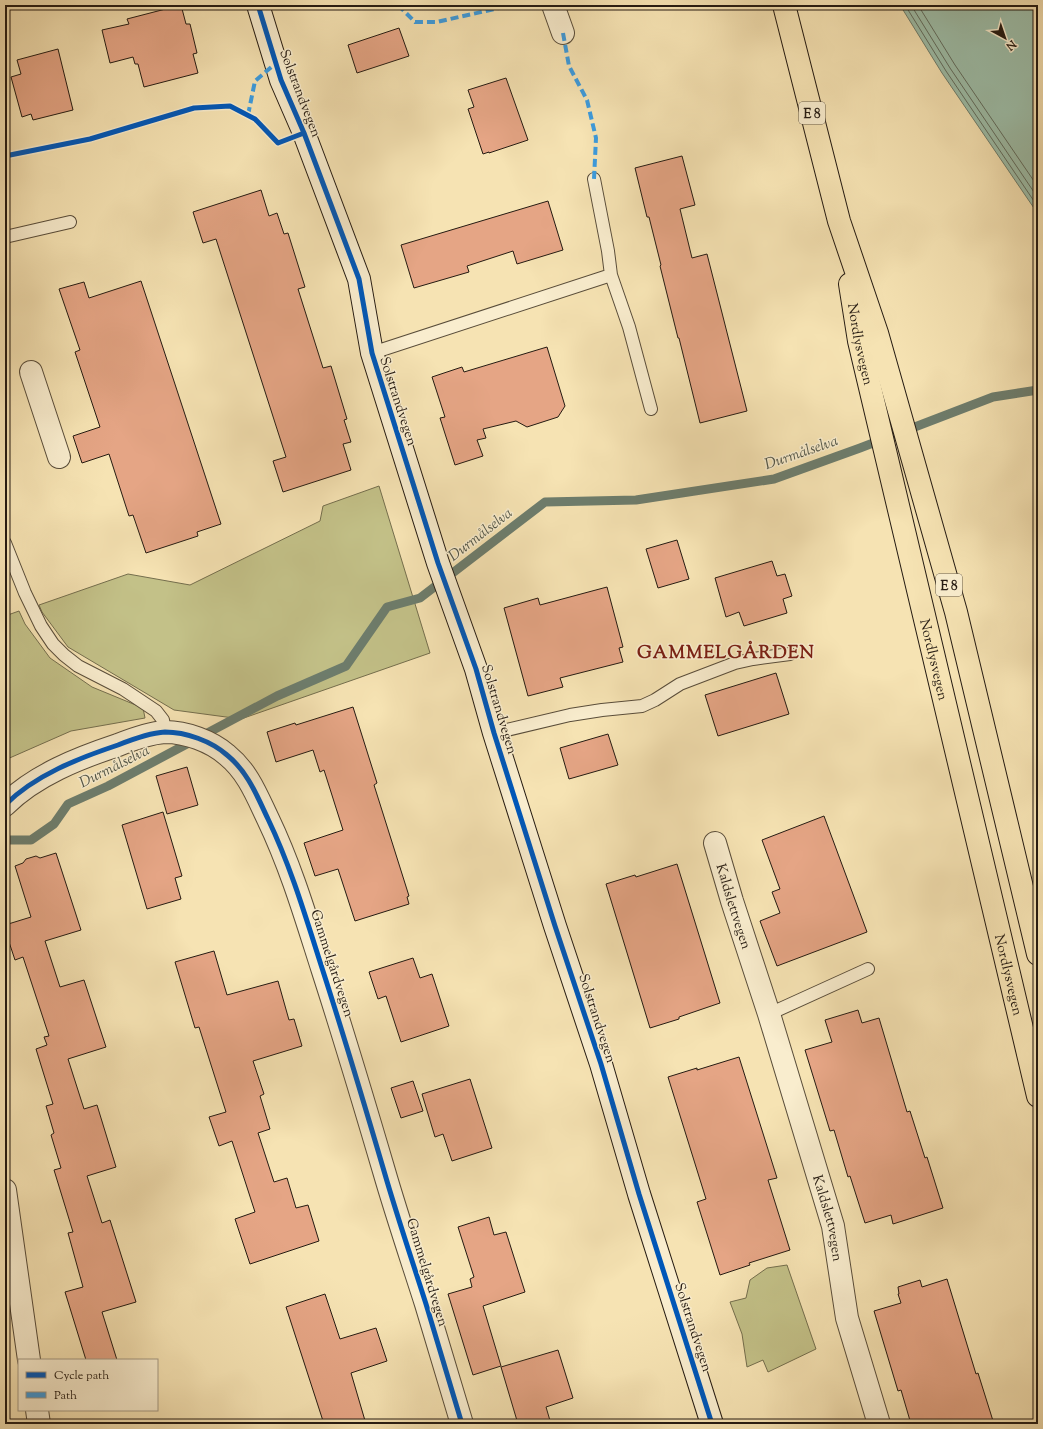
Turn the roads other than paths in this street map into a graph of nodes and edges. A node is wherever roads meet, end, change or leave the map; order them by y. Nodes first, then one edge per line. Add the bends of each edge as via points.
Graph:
1 (258, 5) edge
2 (553, 5) edge
3 (784, 5) edge
4 (562, 33) dead end
5 (594, 178) dead end
6 (839, 221) junction
7 (70, 222) dead end
8 (5, 237) edge
9 (611, 275) junction
10 (372, 353) junction
11 (31, 372) dead end
12 (651, 409) dead end
13 (59, 457) dead end
14 (5, 543) edge
15 (790, 654) dead end
16 (165, 732) junction
17 (494, 733) junction
18 (5, 805) edge
19 (715, 844) dead end
20 (1038, 954) edge
21 (868, 969) dead end
22 (769, 1014) junction
23 (1034, 1044) edge
24 (1038, 1096) edge
25 (5, 1190) edge
26 (29, 1359) edge
27 (37, 1411) edge
28 (39, 1424) edge
29 (462, 1424) edge
30 (712, 1424) edge
31 (880, 1424) edge

1 - 10 street, Solstrandvegen via 281,80 304,133 359,279
2 - 4 street
3 - 6 highway, Nordlysvegen / E 8
5 - 9 lane
6 - 20 highway, Nordlysvegen / E 8 via 877,333 956,612
6 - 23 highway, Nordlysvegen / E 8 via 859,341
7 - 8 lane
9 - 10 lane
9 - 12 lane via 629,327
10 - 17 street, Solstrandvegen via 438,563 476,669
11 - 13 street
14 - 16 lane via 24,593 53,644 78,666 123,689 156,711 163,720
15 - 17 lane via 735,663 680,684 642,706 570,715
16 - 18 street, Gammelgårdvegen via 141,737 70,762 20,792
16 - 29 street, Gammelgårdvegen via 197,738 227,754 248,778 276,837 294,882 338,1019
17 - 30 street, Solstrandvegen via 601,1064
19 - 22 street, Kaldslettvegen
21 - 22 lane
22 - 31 street, Kaldslettvegen via 833,1226 847,1318
23 - 24 highway, Nordlysvegen / E 8
25 - 26 street
27 - 28 street

